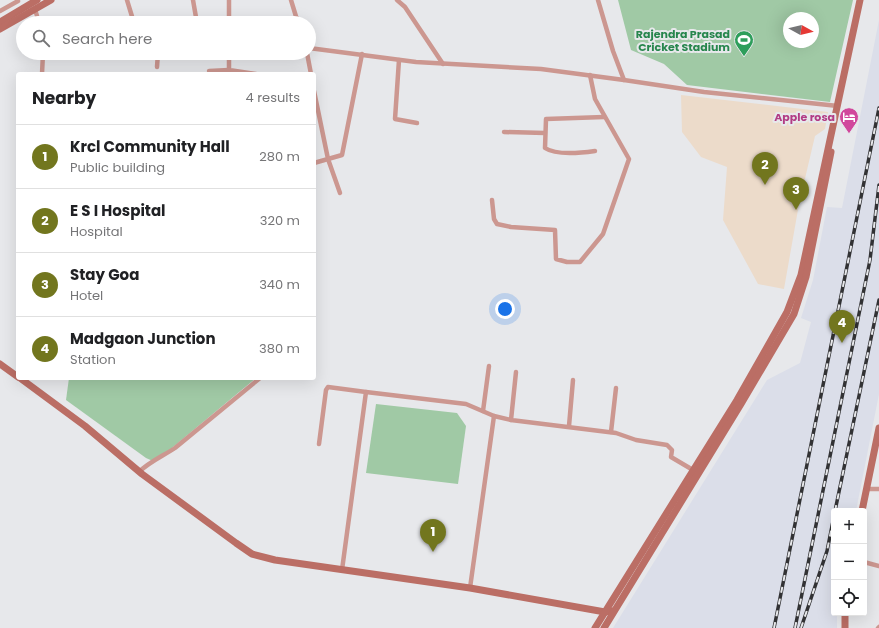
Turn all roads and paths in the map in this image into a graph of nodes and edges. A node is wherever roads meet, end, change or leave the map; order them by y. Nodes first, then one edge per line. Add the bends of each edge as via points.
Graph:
1 (37, 0) edge
2 (51, 0) edge
3 (127, 0) edge
4 (193, 0) edge
5 (229, 0) edge
6 (291, 0) edge
7 (398, 0) edge
8 (598, 0) edge
9 (860, 0) edge
10 (18, 1) dead end
11 (35, 9) junction
12 (0, 11) edge
13 (23, 16) edge
14 (37, 16) edge
15 (132, 16) edge
16 (196, 16) edge
17 (229, 16) edge
18 (296, 16) edge
19 (16, 20) edge
20 (0, 22) edge
21 (0, 29) edge
22 (316, 49) edge
23 (362, 54) junction
24 (43, 60) edge
25 (158, 60) edge
26 (229, 60) edge
27 (308, 60) edge
28 (399, 60) junction
29 (443, 64) junction
30 (158, 67) dead end
31 (229, 70) junction
32 (209, 71) dead end
33 (42, 72) edge
34 (242, 72) edge
35 (311, 72) edge
36 (590, 75) junction
37 (624, 80) junction
38 (316, 101) edge
39 (838, 106) junction
40 (604, 117) junction
41 (417, 123) dead end
42 (504, 132) dead end
43 (545, 133) junction
44 (595, 151) dead end
45 (328, 159) junction
46 (316, 162) edge
47 (340, 193) dead end
48 (492, 200) dead end
49 (0, 364) edge
50 (489, 366) dead end
51 (516, 372) dead end
52 (16, 375) edge
53 (23, 380) edge
54 (258, 380) edge
55 (573, 380) dead end
56 (616, 388) dead end
57 (366, 392) junction
58 (483, 411) junction
59 (494, 416) junction
60 (510, 420) junction
61 (569, 426) junction
62 (879, 428) edge
63 (611, 432) junction
64 (319, 444) dead end
65 (693, 470) junction
66 (140, 472) junction
67 (867, 489) junction
68 (879, 489) edge
69 (863, 508) edge
70 (867, 563) edge
71 (879, 566) edge
72 (342, 570) junction
73 (625, 586) junction
74 (470, 588) junction
75 (614, 611) junction
76 (604, 612) junction
77 (845, 616) edge
78 (595, 628) edge
79 (604, 628) edge
80 (845, 628) edge

1 - 20 main road
2 - 11 main road
3 - 15 street
4 - 16 street
5 - 17 street
6 - 18 street
7 - 29 street
8 - 37 street
9 - 39 main road
10 - 12 street
11 - 13 main road
11 - 14 street
19 - 21 main road
22 - 23 street
23 - 28 street
23 - 45 street via 342,155
24 - 33 street
25 - 30 street
26 - 31 street
27 - 35 street
28 - 29 street
28 - 41 street via 394,119
29 - 36 street via 541,69
31 - 32 street
31 - 34 street
36 - 37 street
36 - 40 street via 595,99
37 - 39 street via 704,92
38 - 45 street
39 - 65 main road via 825,156 801,275 788,312
39 - 73 main road via 806,277 794,314 768,360
40 - 43 street via 546,119
40 - 48 street via 629,159 602,234 580,262 556,259 556,230 552,228 497,224
42 - 43 street
43 - 44 street via 545,148 550,151
45 - 46 street
45 - 47 street
49 - 52 main road
50 - 58 street
51 - 60 street
53 - 66 main road via 85,426
54 - 66 street via 175,448
55 - 61 street
56 - 63 street
57 - 58 street via 466,404
57 - 64 street via 328,387
57 - 72 street
58 - 59 street
59 - 60 street
59 - 74 street
60 - 61 street
61 - 63 street
62 - 67 main road
63 - 65 street via 636,440 667,445 672,450 671,457
65 - 73 main road
66 - 72 main road via 252,554
67 - 68 street
67 - 69 main road
70 - 71 street
72 - 74 main road
73 - 75 main road
73 - 76 main road
74 - 76 main road
75 - 76 main road
75 - 79 main road
76 - 78 main road
77 - 80 main road

